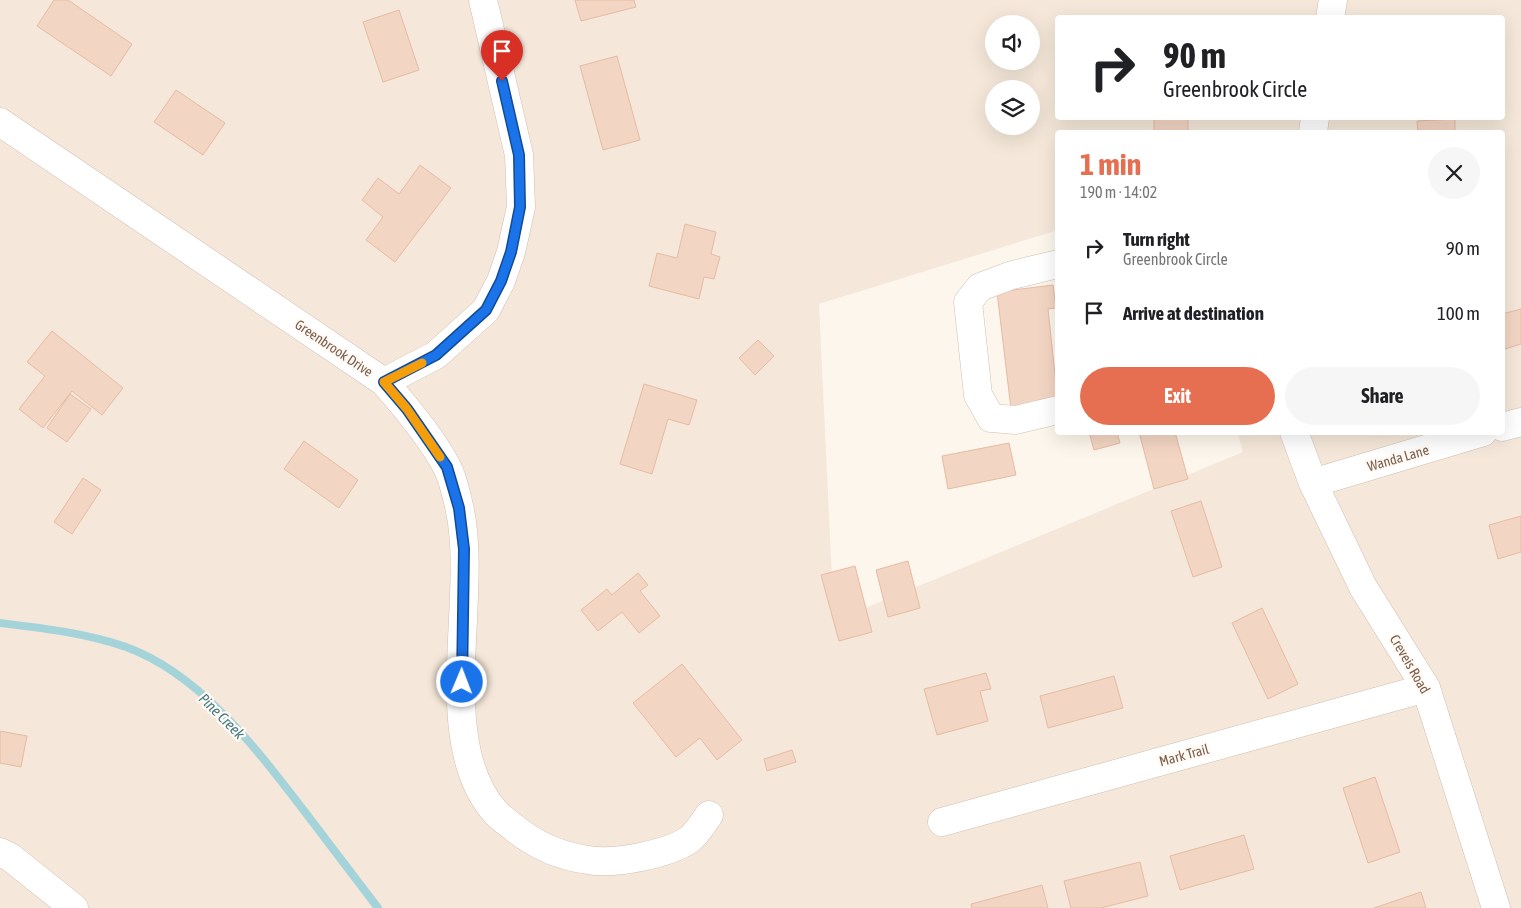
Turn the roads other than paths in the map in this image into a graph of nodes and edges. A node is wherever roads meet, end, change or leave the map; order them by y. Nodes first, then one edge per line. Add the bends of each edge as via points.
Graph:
1 (482, 0) edge
2 (1333, 0) edge
3 (1330, 15) edge
4 (0, 122) edge
5 (1055, 265) edge
6 (384, 382) junction
7 (1055, 411) edge
8 (1521, 422) edge
9 (1505, 426) edge
10 (1295, 435) edge
11 (1473, 435) edge
12 (1313, 483) junction
13 (1426, 688) junction
14 (709, 815) dead end
15 (942, 822) dead end
16 (0, 852) edge
17 (74, 908) edge
18 (1496, 908) edge

1 - 6 street via 519,155 520,207 511,252 486,310 436,355
2 - 3 street
4 - 6 street, Greenbrook Drive
5 - 7 street via 980,287 968,302 978,395 991,418 1016,420
6 - 14 street, Greenbrook Drive via 447,467 459,508 464,549 462,722 468,758 479,787 496,813 540,847 566,857 593,861 625,861 659,852 690,839
8 - 9 street
10 - 12 street, Creveis Road
11 - 12 street, Wanda Lane
12 - 13 street, Creveis Road via 1362,587
13 - 15 street, Mark Trail
13 - 18 street, Creveis Road
16 - 17 street

